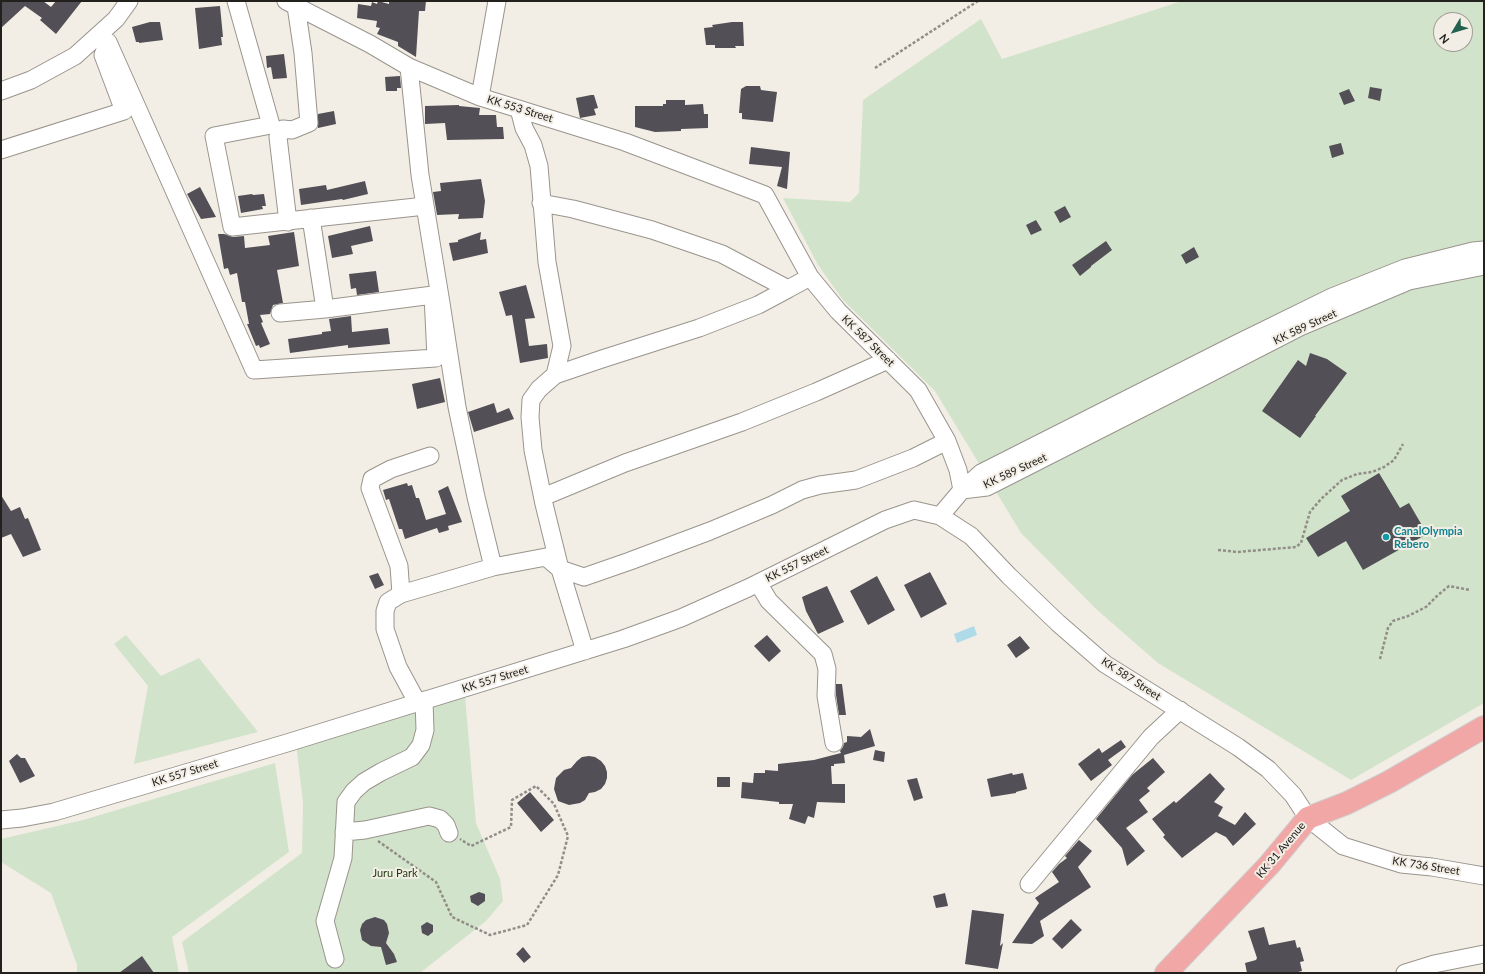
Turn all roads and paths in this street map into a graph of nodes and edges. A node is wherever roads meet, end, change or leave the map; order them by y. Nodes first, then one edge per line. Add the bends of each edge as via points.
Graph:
1 (128, 1) edge
2 (236, 1) edge
3 (497, 1) edge
4 (978, 1) edge
5 (291, 4) edge
6 (409, 67) junction
7 (875, 68) dead end
8 (1, 91) edge
9 (480, 97) junction
10 (519, 109) junction
11 (1, 150) edge
12 (765, 195) joint
13 (541, 203) junction
14 (416, 207) dead end
15 (311, 218) junction
16 (288, 222) junction
17 (1484, 250) edge
18 (1484, 266) edge
19 (810, 277) junction
20 (788, 289) junction
21 (325, 309) junction
22 (280, 313) dead end
23 (888, 360) junction
24 (555, 376) junction
25 (947, 441) junction
26 (1403, 444) dead end
27 (430, 456) dead end
28 (962, 490) junction
29 (543, 497) junction
30 (940, 516) junction
31 (1218, 550) dead end
32 (493, 567) junction
33 (560, 569) junction
34 (758, 583) junction
35 (1470, 590) dead end
36 (401, 594) junction
37 (585, 651) junction
38 (1380, 659) dead end
39 (421, 701) junction
40 (1180, 710) junction
41 (1484, 727) edge
42 (834, 744) dead end
43 (1308, 818) junction
44 (1, 820) edge
45 (365, 830) junction
46 (344, 832) junction
47 (449, 833) joint
48 (1484, 876) edge
49 (1030, 884) dead end
50 (1484, 954) edge
51 (335, 959) dead end
52 (1166, 973) edge
53 (1405, 973) edge

1 - 8 street via 116,19 75,56 31,80
2 - 16 street via 271,125 214,136 232,227
3 - 9 street
4 - 7 path
5 - 6 street, KK 553 Street
5 - 16 street via 303,52 309,123 292,130 283,129 278,137
6 - 9 street, KK 553 Street
6 - 32 street via 420,175 457,407
9 - 10 street, KK 553 Street
10 - 12 street, KK 553 Street via 625,142
10 - 13 street via 539,166
11 - 21 street via 124,110 103,55 108,42 254,370 436,358 433,295
12 - 19 street, KK 587 Street
13 - 20 street via 652,230 722,254
13 - 24 street via 562,346
14 - 15 street
15 - 16 street
15 - 21 street
17 - 28 street, KK 589 Street via 1406,268 1332,297 981,473
18 - 28 street, KK 589 Street via 1409,281 1300,327 987,487
19 - 20 street
19 - 23 street, KK 587 Street via 838,312
20 - 24 street via 758,305 698,328 602,358
21 - 22 street
23 - 25 street, KK 587 Street via 918,390
23 - 29 street via 742,422 625,463
24 - 29 street via 539,389 531,400 533,450
25 - 28 street, KK 587 Street via 958,470
25 - 33 street via 913,458 856,480 802,490 710,531 599,572 584,576
26 - 31 path via 1394,460 1384,467 1342,480 1321,499 1310,512 1301,543 1296,547 1237,552
27 - 36 street via 391,469 372,479 370,488 399,566
28 - 30 street
29 - 33 street
30 - 34 street, KK 557 Street via 914,510 885,520
30 - 40 street, KK 587 Street via 971,536 1058,623 1105,664
32 - 33 street via 546,557
32 - 36 street
33 - 37 street
34 - 37 street, KK 557 Street via 681,618
34 - 42 street via 770,601 823,654 827,669 826,696
35 - 38 path via 1450,586 1426,607 1394,621 1388,628
36 - 39 street via 388,602 385,629 398,667
37 - 39 street, KK 557 Street
39 - 44 street, KK 557 Street via 54,812
39 - 46 street via 425,730 421,744 412,757 364,782 354,791 346,802
40 - 43 street, KK 587 Street via 1268,769 1293,794
40 - 49 street via 1151,737
41 - 43 main road, KK 31 Avenue via 1389,782 1347,803
43 - 48 street, KK 736 Street via 1344,846 1368,854 1401,864
43 - 52 main road, KK 31 Avenue via 1269,865
45 - 46 street
45 - 47 street via 429,816 440,819
45 - 47 path via 436,882 452,917 490,935 527,925 558,875 568,836 554,804 536,786 512,800 512,827 471,846
46 - 51 street via 343,858 325,921
50 - 53 street

